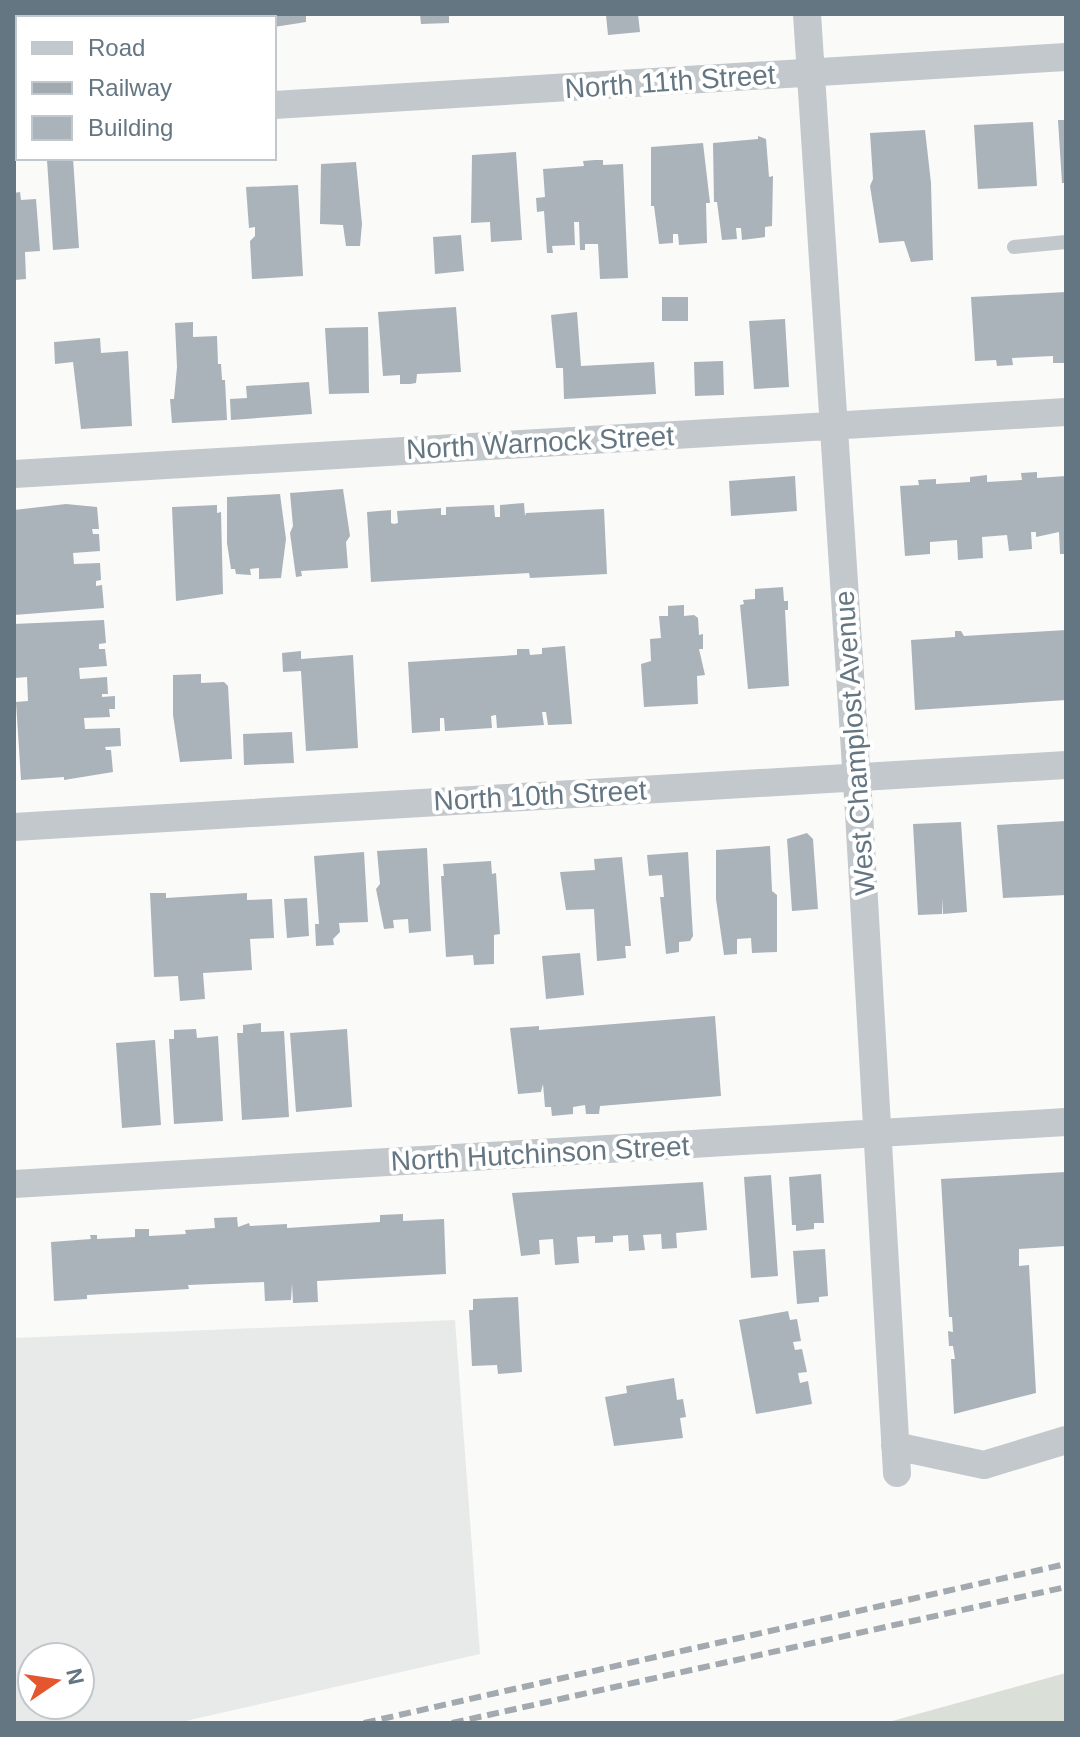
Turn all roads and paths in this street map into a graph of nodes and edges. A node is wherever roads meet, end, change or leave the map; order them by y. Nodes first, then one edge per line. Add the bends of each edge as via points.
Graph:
1 (807, 14) edge
2 (1066, 57) edge
3 (811, 72) junction
4 (276, 105) edge
5 (1066, 242) edge
6 (1014, 247) dead end
7 (1066, 412) edge
8 (832, 424) junction
9 (14, 474) edge
10 (1066, 765) edge
11 (857, 776) junction
12 (14, 827) edge
13 (1066, 1122) edge
14 (878, 1133) junction
15 (14, 1184) edge
16 (1066, 1440) edge

1 - 3 street, West Champlost Avenue
2 - 3 street, North 11th Street
3 - 4 street, North 11th Street
3 - 8 street, West Champlost Avenue
5 - 6 lane
7 - 8 street, North Warnock Street
8 - 9 street, North Warnock Street
8 - 11 street, West Champlost Avenue
10 - 11 street, North 10th Street
11 - 12 street, North 10th Street
11 - 14 street, West Champlost Avenue
13 - 14 street, North Hutchinson Street
14 - 15 street, North Hutchinson Street
14 - 16 street, West Champlost Avenue via 896,1459 984,1465

